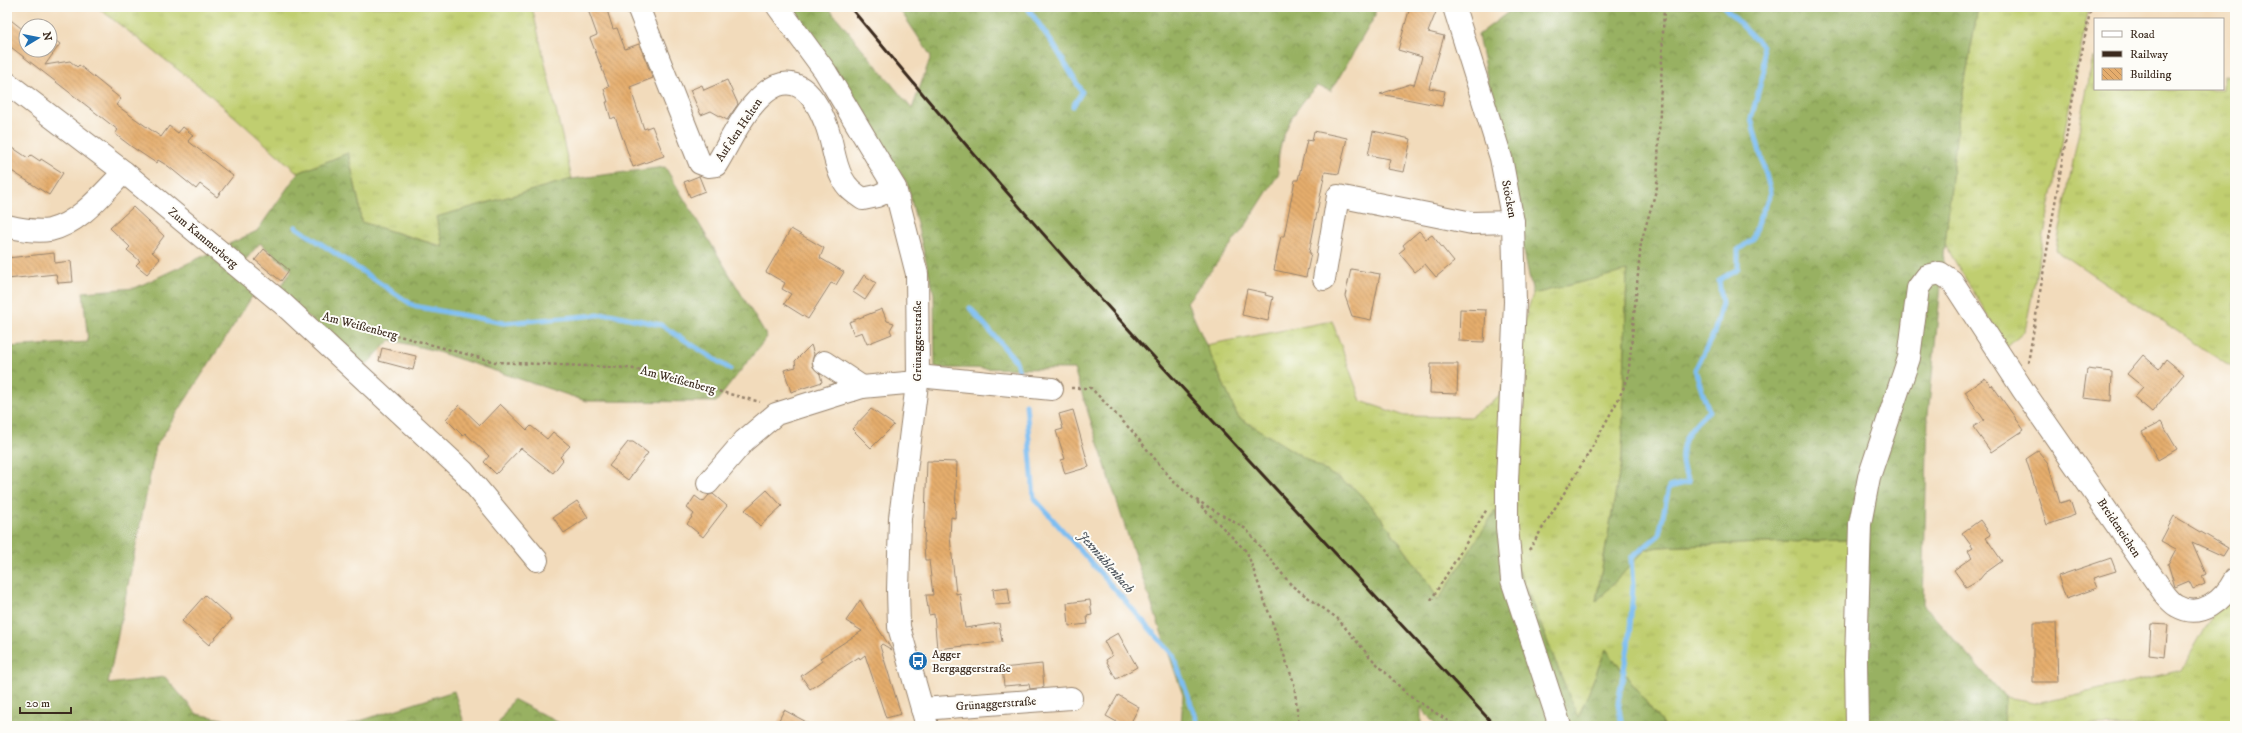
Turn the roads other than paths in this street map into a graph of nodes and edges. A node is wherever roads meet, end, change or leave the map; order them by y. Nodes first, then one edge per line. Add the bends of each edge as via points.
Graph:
1 (638, 7) edge
2 (778, 7) edge
3 (1454, 7) edge
4 (7, 82) edge
5 (124, 172) junction
6 (895, 188) junction
7 (1513, 222) junction
8 (7, 226) edge
9 (1324, 279) dead end
10 (283, 304) joint
11 (824, 362) dead end
12 (918, 379) junction
13 (862, 387) junction
14 (1052, 389) road end
15 (708, 482) dead end
16 (538, 560) dead end
17 (2235, 580) edge
18 (1071, 698) dead end
19 (924, 717) edge
20 (1560, 726) edge
21 (1857, 726) edge

1 - 6 street, Auf den Helten via 700,162 708,166 716,165 752,106 771,88 792,83 800,86 811,98 826,122 836,163 850,190 863,199
2 - 6 street, Grünaggerstraße via 825,71
3 - 7 street, Stöcken via 1501,158
4 - 5 street, Zum Kammerberg
5 - 8 street via 71,221 49,230
5 - 10 street, Zum Kammerberg
6 - 12 street, Grünaggerstraße via 917,274
7 - 9 street via 1472,223 1338,196
7 - 20 street, Stöcken via 1515,302 1507,527 1512,580
10 - 16 street, Am Weißenberg via 463,471
11 - 13 street
12 - 13 street
12 - 14 street
12 - 19 street, Grünaggerstraße via 900,518 898,590 899,627
13 - 15 street via 776,414 744,441
17 - 21 street, Breideneichen via 2228,592 2215,604 2196,610 2177,606 2166,596 2022,390 1952,281 1940,273 1927,276 1918,288 1909,358 1870,477 1860,524
18 - 19 street, Grünaggerstraße

